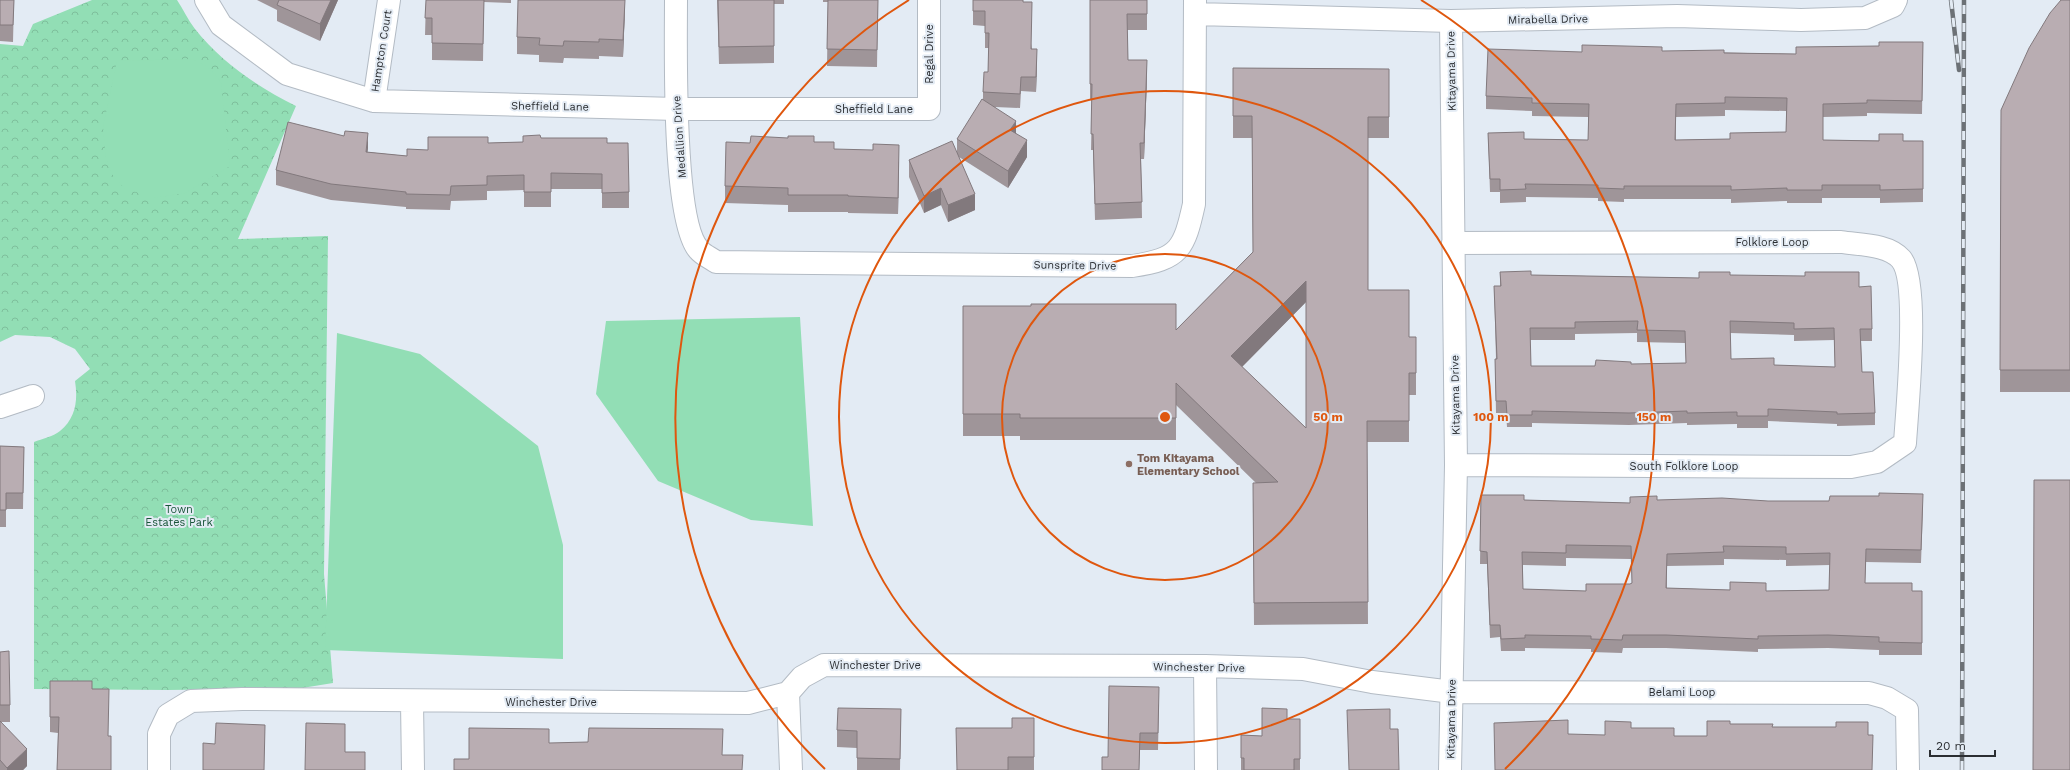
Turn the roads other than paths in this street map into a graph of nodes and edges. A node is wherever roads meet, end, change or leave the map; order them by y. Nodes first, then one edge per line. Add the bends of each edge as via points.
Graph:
1 (206, 0) edge
2 (389, 0) edge
3 (676, 0) edge
4 (929, 0) edge
5 (1896, 0) edge
6 (1195, 7) edge
7 (1677, 8) edge
8 (1451, 21) junction
9 (374, 102) junction
10 (676, 109) junction
11 (929, 109) joint
12 (1453, 243) junction
13 (716, 262) joint
14 (33, 396) dead end
15 (0, 407) edge
16 (1905, 443) joint
17 (1456, 465) junction
18 (1205, 666) junction
19 (1452, 692) junction
20 (788, 693) junction
21 (412, 702) junction
22 (159, 770) edge
23 (412, 770) edge
24 (791, 770) edge
25 (1206, 770) edge
26 (1450, 770) edge
27 (1908, 770) edge

1 - 9 street, Sheffield Lane via 221,25 287,74
2 - 9 street, Hampton Court
3 - 10 street, Medallion Drive
4 - 11 street, Regal Drive
5 - 7 street, Mirabella Drive via 1893,6 1865,18 1801,20
6 - 8 street, Mirabella Drive
6 - 13 street, Sunsprite Drive via 1194,204 1187,236 1175,252 1156,262 1124,266
7 - 8 street, Mirabella Drive
8 - 12 street, Kitayama Drive
9 - 10 street, Sheffield Lane
10 - 11 street, Sheffield Lane
10 - 13 street, Medallion Drive via 685,213 698,250
12 - 16 street, Folklore Loop via 1841,242 1886,249 1902,260 1908,281 1912,316
12 - 17 street, Kitayama Drive
14 - 15 street
16 - 17 street, South Folklore Loop via 1877,462 1851,467
17 - 19 street, Kitayama Drive
18 - 19 street, Winchester Drive via 1303,669 1372,682
18 - 20 street, Winchester Drive via 824,665 802,677
18 - 25 street
19 - 26 street, Kitayama Drive
19 - 27 street, Belami Loop via 1869,693 1887,698 1907,710
20 - 21 street, Winchester Drive via 748,703
20 - 24 street
21 - 22 street, Winchester Drive via 242,699 191,701 168,715 159,734
21 - 23 street

